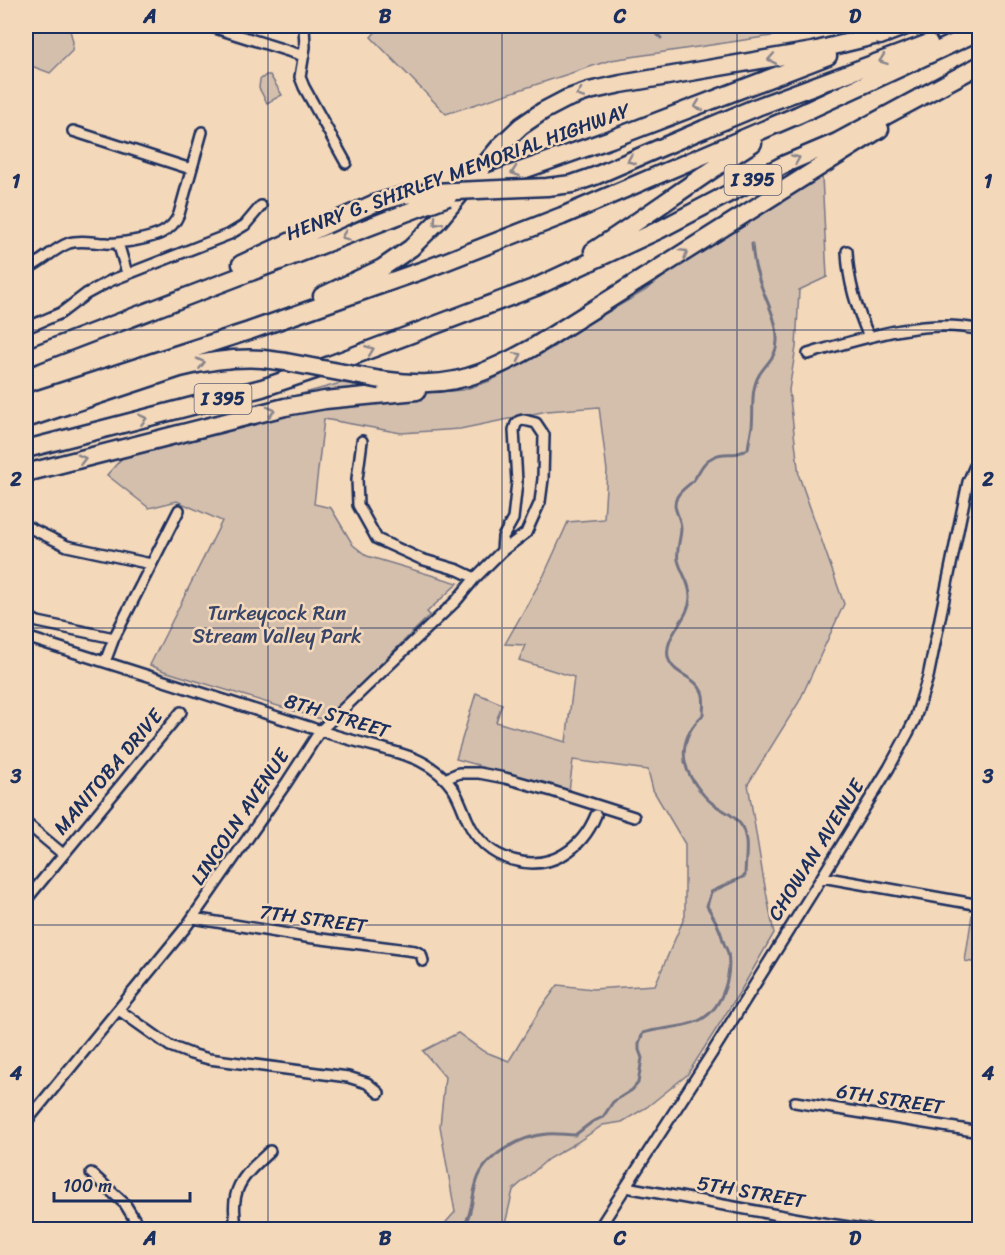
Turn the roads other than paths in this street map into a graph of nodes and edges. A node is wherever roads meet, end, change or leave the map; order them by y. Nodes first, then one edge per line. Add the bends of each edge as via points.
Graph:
1 (209, 26) edge
2 (304, 26) edge
3 (978, 26) edge
4 (898, 29) edge
5 (980, 31) edge
6 (304, 56) junction
7 (974, 67) edge
8 (798, 115) junction
9 (73, 131) dead end
10 (202, 132) dead end
11 (346, 163) dead end
12 (191, 169) junction
13 (261, 206) dead end
14 (118, 243) junction
15 (847, 251) dead end
16 (26, 269) edge
17 (127, 273) junction
18 (536, 286) junction
19 (26, 328) edge
20 (980, 330) edge
21 (249, 331) junction
22 (869, 337) junction
23 (73, 339) junction
24 (808, 354) dead end
25 (26, 358) edge
26 (486, 371) junction
27 (26, 403) edge
28 (26, 419) edge
29 (362, 441) dead end
30 (26, 449) edge
31 (980, 454) edge
32 (26, 473) edge
33 (179, 510) dead end
34 (26, 526) edge
35 (502, 551) junction
36 (151, 564) junction
37 (475, 578) junction
38 (26, 616) edge
39 (26, 637) edge
40 (114, 638) junction
41 (105, 662) junction
42 (181, 712) dead end
43 (320, 731) junction
44 (445, 779) junction
45 (596, 815) dead end
46 (634, 817) dead end
47 (26, 823) edge
48 (63, 854) junction
49 (822, 877) junction
50 (26, 900) edge
51 (980, 905) edge
52 (193, 918) junction
53 (423, 961) dead end
54 (119, 1010) junction
55 (379, 1093) dead end
56 (795, 1102) dead end
57 (26, 1122) edge
58 (980, 1132) edge
59 (270, 1151) dead end
60 (91, 1173) dead end
61 (626, 1187) junction
62 (141, 1230) edge
63 (237, 1230) edge
64 (598, 1230) edge
65 (869, 1230) edge

1 - 6 street
2 - 6 street
3 -> 23 highway, bridge via 757,107 572,184 433,192 373,204
4 -> 21 highway via 813,51 621,84 567,99 543,111 508,138 438,221 397,258
4 -> 23 highway, HENRY G. SHIRLEY MEMORIAL HIGHWAY, bridge
5 - 8 highway
6 - 11 street via 300,77
18 -> 7 highway, I 395 via 837,142
26 -> 7 highway via 532,348
8 - 18 highway
8 - 21 highway via 562,216
9 - 12 street
10 - 12 street
12 - 14 street via 176,221 152,237
13 - 17 street via 245,225 230,234
14 - 16 street via 70,242
14 - 17 street
15 - 22 street via 856,306
17 - 19 street via 61,313
30 -> 18 highway, I 395 via 272,385
20 - 22 street via 944,326
21 - 27 highway
22 - 24 street
23 - 25 highway, HENRY G. SHIRLEY MEMORIAL HIGHWAY
28 -> 26 highway, bridge via 220,359 263,359 408,383 449,381
32 -> 26 highway via 285,407 447,387
29 - 37 street via 358,505 377,539
31 - 49 street, CHOWAN AVENUE via 968,482 928,677 915,719
33 - 36 street
34 - 36 street via 67,546
35 - 35 street, LINCOLN AVENUE via 526,533 540,502 544,435 532,421 523,420 514,430 517,482 513,519 503,537
35 - 37 street, LINCOLN AVENUE
36 - 40 street
37 - 43 street, LINCOLN AVENUE via 456,601
38 - 40 street
39 - 41 street, 8TH STREET
40 - 41 street
41 - 43 street, 8TH STREET
42 - 48 street, MANITOBA DRIVE
43 - 44 street, 8TH STREET via 420,760
43 - 52 street, LINCOLN AVENUE
44 - 45 street via 474,833 491,850 514,861 539,862 563,855 584,837
44 - 46 street via 459,773 505,778
47 - 48 street, MANITOBA DRIVE
48 - 50 street, MANITOBA DRIVE
49 - 51 street
49 - 61 street, CHOWAN AVENUE
52 - 53 street, 7TH STREET via 415,951
52 - 54 street, LINCOLN AVENUE
54 - 55 street via 170,1046 190,1054 348,1077 367,1083
54 - 57 street, LINCOLN AVENUE
56 - 58 street, 6TH STREET
59 - 63 street via 247,1172 236,1192
60 - 62 street via 125,1204
61 - 64 street, CHOWAN AVENUE
61 - 65 street, 5TH STREET

